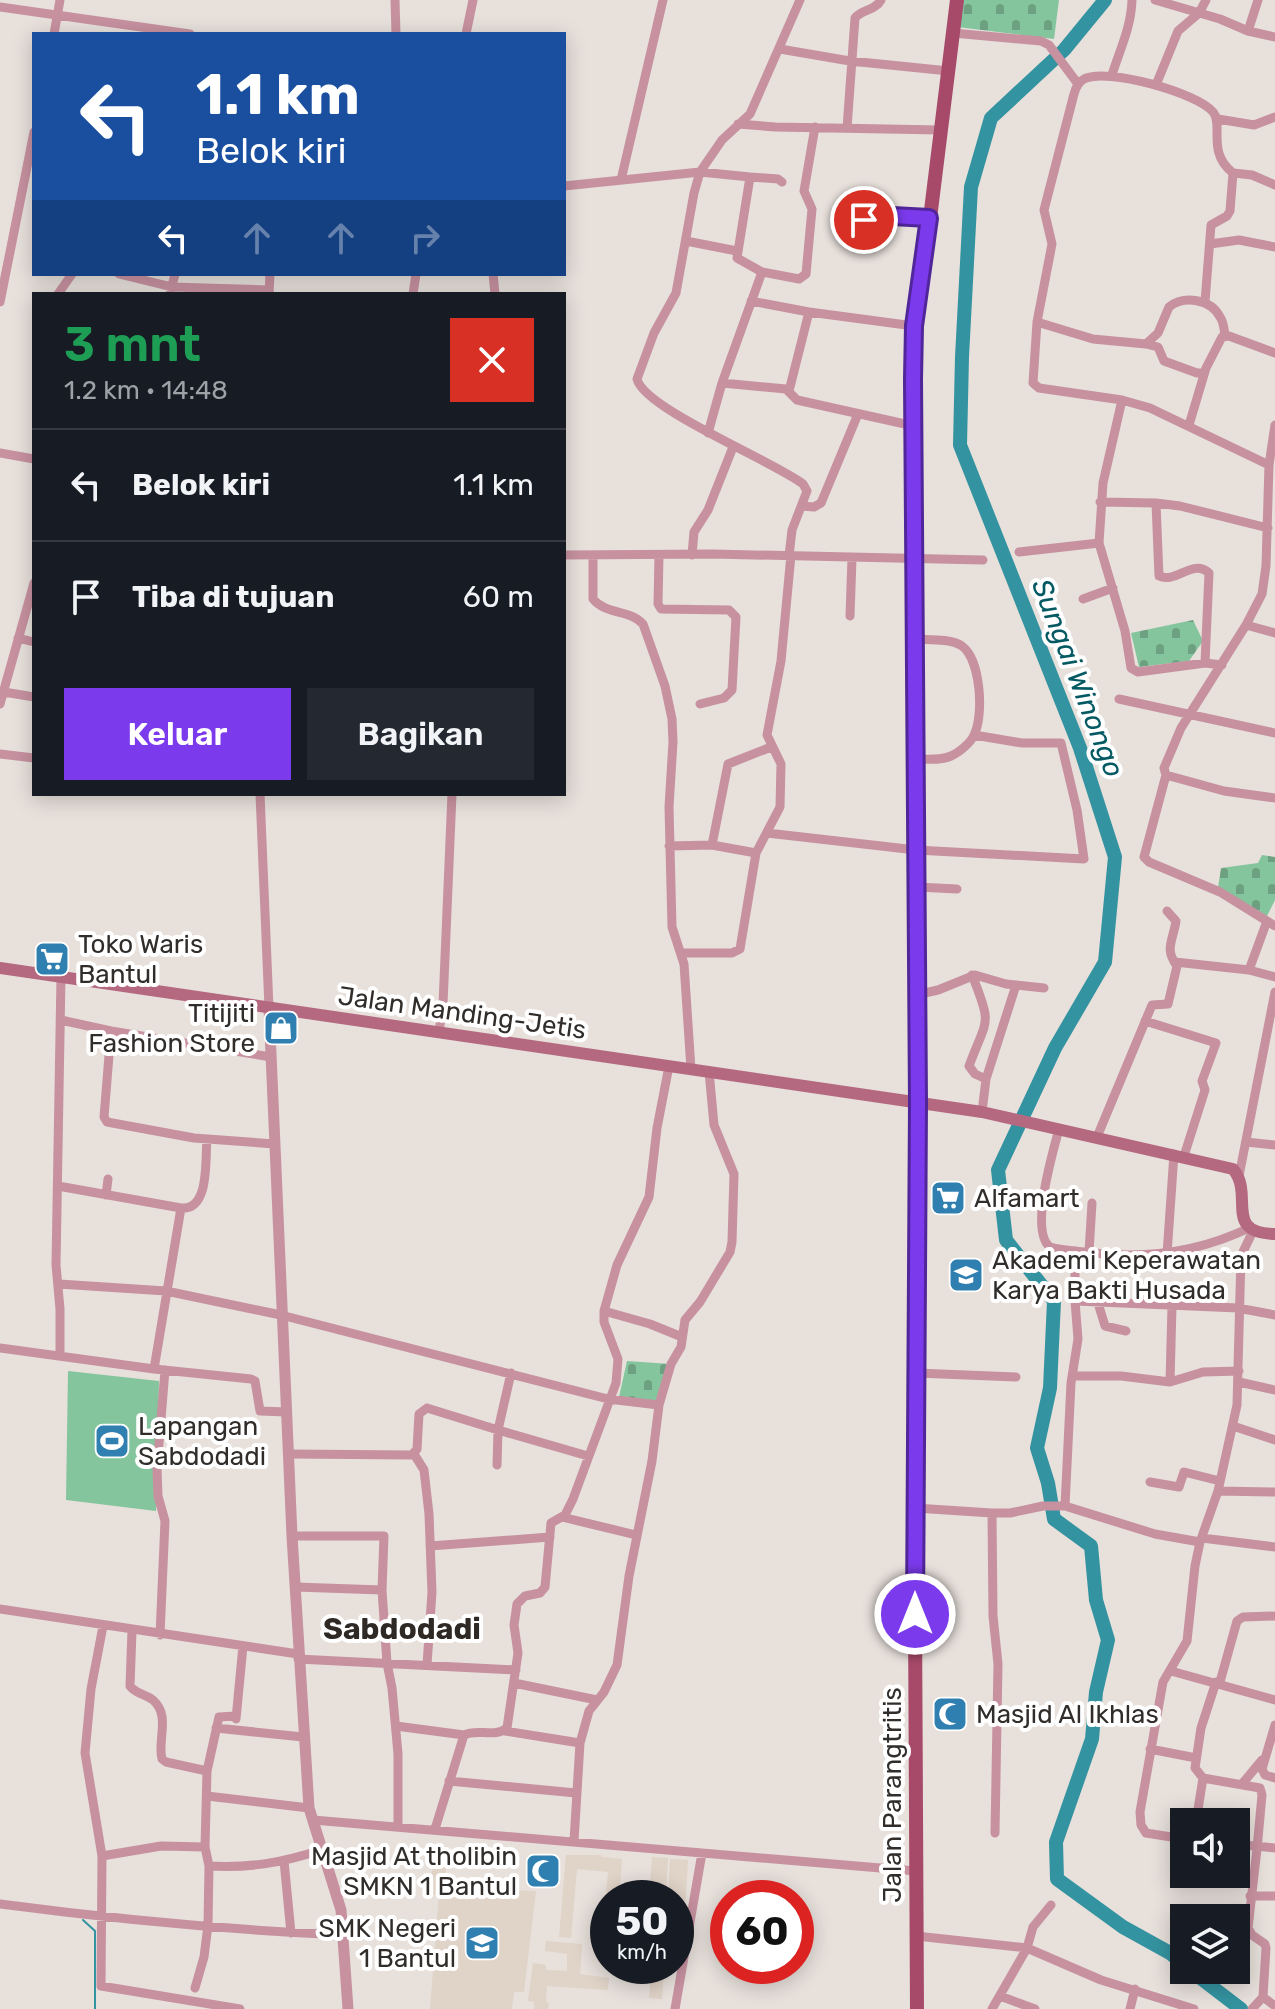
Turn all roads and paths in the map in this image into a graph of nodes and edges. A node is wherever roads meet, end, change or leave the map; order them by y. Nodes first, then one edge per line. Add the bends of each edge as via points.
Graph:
1 (60, 0) edge
2 (395, 0) edge
3 (473, 0) edge
4 (663, 0) edge
5 (800, 0) edge
6 (881, 0) edge
7 (957, 0) edge
8 (1132, 0) edge
9 (1155, 0) edge
10 (1206, 0) edge
11 (1258, 0) edge
12 (0, 7) edge
13 (1199, 13) junction
14 (57, 14) junction
15 (1248, 31) junction
16 (54, 32) edge
17 (177, 32) edge
18 (396, 32) edge
19 (466, 32) edge
20 (953, 33) junction
21 (1275, 37) edge
22 (780, 49) junction
23 (850, 61) junction
24 (949, 71) junction
25 (1112, 75) junction
26 (1078, 84) junction
27 (1156, 85) junction
28 (1275, 117) edge
29 (1218, 119) junction
30 (738, 124) junction
31 (815, 127) junction
32 (847, 128) junction
33 (941, 130) junction
34 (32, 144) edge
35 (700, 172) junction
36 (1233, 173) junction
37 (750, 177) junction
38 (621, 180) junction
39 (782, 182) dead end
40 (1275, 185) edge
41 (566, 186) edge
42 (929, 218) junction
43 (856, 235) dead end
44 (686, 241) junction
45 (1210, 244) junction
46 (1275, 247) edge
47 (737, 251) junction
48 (762, 272) junction
49 (125, 276) edge
50 (171, 291) edge
51 (269, 292) edge
52 (751, 301) junction
53 (0, 302) edge
54 (1205, 302) junction
55 (809, 312) junction
56 (1037, 322) junction
57 (914, 326) junction
58 (1225, 336) junction
59 (1146, 344) junction
60 (1275, 353) edge
61 (1204, 373) junction
62 (722, 383) junction
63 (789, 391) junction
64 (1122, 400) junction
65 (858, 414) junction
66 (1189, 425) junction
67 (1275, 425) edge
68 (914, 426) junction
69 (708, 433) junction
70 (733, 447) junction
71 (0, 453) edge
72 (32, 459) edge
73 (1269, 465) junction
74 (1272, 501) edge
75 (1100, 502) junction
76 (1156, 503) junction
77 (802, 506) junction
78 (1268, 528) junction
79 (1099, 543) junction
80 (1019, 552) dead end
81 (566, 555) edge
82 (593, 555) junction
83 (659, 555) junction
84 (692, 555) junction
85 (790, 556) junction
86 (852, 558) junction
87 (914, 558) junction
88 (983, 560) dead end
89 (1113, 588) junction
90 (32, 592) edge
91 (1083, 599) dead end
92 (850, 616) dead end
93 (1246, 625) junction
94 (1275, 633) edge
95 (18, 638) junction
96 (913, 639) junction
97 (32, 642) edge
98 (1205, 663) junction
99 (1222, 665) junction
100 (4, 692) junction
101 (32, 697) edge
102 (1119, 699) dead end
103 (0, 704) edge
104 (700, 704) dead end
105 (1189, 713) junction
106 (1275, 733) edge
107 (974, 735) junction
108 (771, 747) junction
109 (0, 754) edge
110 (32, 758) edge
111 (914, 759) junction
112 (1166, 775) junction
113 (260, 796) edge
114 (452, 796) edge
115 (1275, 798) edge
116 (767, 833) junction
117 (712, 845) junction
118 (669, 846) junction
119 (916, 850) junction
120 (756, 853) junction
121 (916, 887) junction
122 (957, 889) dead end
123 (1167, 911) dead end
124 (1271, 923) edge
125 (681, 953) junction
126 (1175, 962) junction
127 (0, 968) edge
128 (1249, 970) junction
129 (972, 975) junction
130 (61, 976) junction
131 (1275, 977) edge
132 (0, 979) edge
133 (1016, 985) junction
134 (1044, 988) dead end
135 (1275, 992) edge
136 (916, 995) junction
137 (269, 1008) junction
138 (61, 1020) junction
139 (1145, 1021) junction
140 (111, 1031) junction
141 (439, 1032) junction
142 (1263, 1053) junction
143 (1275, 1055) edge
144 (271, 1057) junction
145 (669, 1066) junction
146 (691, 1069) junction
147 (709, 1071) junction
148 (986, 1079) junction
149 (918, 1103) junction
150 (982, 1112) junction
151 (1059, 1129) junction
152 (1097, 1137) junction
153 (207, 1139) junction
154 (1246, 1142) junction
155 (275, 1144) junction
156 (1275, 1145) edge
157 (1179, 1155) junction
158 (1239, 1176) junction
159 (108, 1179) dead end
160 (58, 1186) junction
161 (106, 1195) junction
162 (1092, 1203) dead end
163 (181, 1208) junction
164 (1251, 1229) junction
165 (1275, 1234) edge
166 (1075, 1251) junction
167 (1089, 1252) junction
168 (1167, 1254) junction
169 (59, 1284) junction
170 (166, 1291) junction
171 (1075, 1301) junction
172 (1098, 1303) junction
173 (1172, 1306) junction
174 (1238, 1308) junction
175 (604, 1311) junction
176 (281, 1315) junction
177 (1275, 1315) edge
178 (1126, 1331) dead end
179 (682, 1337) junction
180 (0, 1348) edge
181 (60, 1356) junction
182 (154, 1369) junction
183 (165, 1370) junction
184 (1239, 1371) junction
185 (511, 1373) junction
186 (916, 1373) junction
187 (1074, 1376) junction
188 (1016, 1377) dead end
189 (1170, 1382) junction
190 (1239, 1382) junction
191 (1275, 1390) edge
192 (608, 1399) junction
193 (659, 1405) junction
194 (287, 1412) junction
195 (1233, 1426) junction
196 (498, 1430) junction
197 (1275, 1440) edge
198 (289, 1454) junction
199 (414, 1454) junction
200 (588, 1456) junction
201 (497, 1465) dead end
202 (1150, 1482) dead end
203 (1219, 1486) junction
204 (1275, 1492) edge
205 (1063, 1506) junction
206 (915, 1508) junction
207 (992, 1513) junction
208 (562, 1517) junction
209 (636, 1535) junction
210 (292, 1536) junction
211 (550, 1537) junction
212 (1201, 1540) junction
213 (430, 1546) junction
214 (1275, 1547) edge
215 (296, 1587) junction
216 (382, 1590) junction
217 (0, 1609) edge
218 (1275, 1616) edge
219 (103, 1626) junction
220 (132, 1631) junction
221 (160, 1635) junction
222 (243, 1646) junction
223 (298, 1656) junction
224 (387, 1663) junction
225 (427, 1665) junction
226 (516, 1670) junction
227 (1171, 1671) junction
228 (1218, 1682) junction
229 (514, 1683) junction
230 (597, 1700) junction
231 (1275, 1700) edge
232 (236, 1716) junction
233 (1275, 1725) edge
234 (396, 1726) junction
235 (216, 1728) junction
236 (234, 1729) junction
237 (505, 1731) junction
238 (464, 1735) junction
239 (303, 1737) junction
240 (580, 1743) junction
241 (1150, 1749) junction
242 (1196, 1758) junction
243 (1262, 1760) junction
244 (207, 1771) junction
245 (1203, 1778) junction
246 (1275, 1778) edge
247 (449, 1781) junction
248 (1242, 1784) junction
249 (576, 1793) junction
250 (207, 1796) junction
251 (309, 1808) junction
252 (1198, 1808) edge
253 (313, 1820) junction
254 (398, 1826) junction
255 (435, 1829) junction
256 (995, 1833) dead end
257 (1170, 1837) edge
258 (574, 1841) junction
259 (1250, 1846) edge
260 (205, 1847) junction
261 (1257, 1848) junction
262 (1275, 1848) edge
263 (321, 1850) junction
264 (702, 1853) junction
265 (102, 1856) junction
266 (284, 1861) junction
267 (209, 1866) junction
268 (916, 1871) junction
269 (1250, 1896) junction
270 (1275, 1896) edge
271 (0, 1904) edge
272 (1051, 1905) dead end
273 (101, 1917) junction
274 (208, 1925) junction
275 (291, 1933) junction
276 (344, 1935) junction
277 (916, 1936) junction
278 (1270, 1946) edge
279 (1027, 1948) junction
280 (195, 1988) dead end
281 (1135, 1989) junction
282 (1000, 1996) junction
283 (1263, 1997) junction
284 (1275, 2006) edge
285 (1253, 2008) edge
286 (240, 2009) edge
287 (348, 2009) edge
288 (675, 2009) edge
289 (917, 2009) edge
290 (992, 2009) edge
291 (1035, 2009) edge
292 (1130, 2009) edge
293 (1194, 2009) edge

1 - 14 street
2 - 18 street
3 - 19 street
4 - 38 street
5 - 22 street
6 - 23 street via 855,18
7 - 20 main road, Jalan Parangtritis
8 - 25 street via 1132,21
9 - 13 street
10 - 13 street
11 - 15 street
12 - 14 street
13 - 15 street
13 - 27 street via 1178,31
14 - 16 street
14 - 17 street
15 - 21 street
20 - 24 main road, Jalan Parangtritis
20 - 26 street via 1049,45
22 - 23 street
22 - 30 street via 750,114
23 - 24 street
23 - 32 street
24 - 33 main road, Jalan Parangtritis
25 - 26 street via 1092,76
25 - 27 street
26 - 56 street via 1044,210 1052,240
27 - 29 street via 1208,107
28 - 29 street via 1254,125
29 - 36 street via 1218,149
30 - 31 street
30 - 35 street
31 - 32 street
31 - 48 street via 804,191 812,209 806,274 799,279
32 - 33 street
33 - 42 main road, Jalan Parangtritis
34 - 53 street
35 - 37 street
35 - 38 street
35 - 44 street
36 - 40 street
36 - 45 street via 1230,211 1211,225
37 - 39 street
37 - 47 street
38 - 41 street
42 - 43 street via 874,215 864,220
42 - 57 main road, Jalan Parangtritis
44 - 47 street
44 - 69 street via 676,293 637,379 643,391
45 - 46 street via 1239,240
45 - 54 street
47 - 48 street via 739,261
48 - 52 street
49 - 50 street
50 - 51 street
52 - 55 street
52 - 62 street
54 - 58 street via 1220,315
54 - 59 street via 1174,302
55 - 57 street
55 - 63 street
56 - 59 street via 1093,339
56 - 64 street via 1032,378 1036,387
57 - 68 main road, Jalan Parangtritis
58 - 60 street
58 - 61 street
59 - 61 street via 1158,347 1164,361
61 - 66 street
62 - 63 street
62 - 69 street
63 - 65 street via 793,399
64 - 66 street
64 - 75 street
65 - 68 street
65 - 77 street via 821,503
66 - 73 street
67 - 73 street
68 - 87 main road, Jalan Parangtritis
69 - 70 street
70 - 77 street via 803,484 807,491
70 - 84 street via 694,532
71 - 72 street
73 - 74 street
74 - 78 street
75 - 76 street
75 - 79 street
76 - 78 street
76 - 98 street via 1159,576 1167,579 1197,567 1209,573
77 - 85 street via 792,530
78 - 93 street via 1262,594
79 - 80 street
79 - 89 street
81 - 82 street
82 - 83 street
82 - 118 street via 593,599 643,624 667,696 673,742
83 - 84 street
83 - 104 street via 661,609 729,610 736,617 732,690 724,698
84 - 85 street
85 - 86 street
85 - 108 street via 781,661 768,729
86 - 87 street
86 - 92 street
87 - 88 street
87 - 96 main road, Jalan Parangtritis
89 - 91 street
89 - 98 street via 1132,670
90 - 95 street
93 - 94 street
93 - 99 street
95 - 97 street
95 - 100 street
96 - 107 street via 953,642 971,655 979,708
96 - 111 main road, Jalan Parangtritis
98 - 99 street
99 - 105 street
100 - 101 street
100 - 103 street
102 - 105 street
105 - 106 street
105 - 112 street via 1164,768
107 - 111 street via 953,756
107 - 119 street via 1061,743 1084,859
108 - 116 street via 781,764 781,800
108 - 117 street via 728,764
109 - 110 street
111 - 119 main road, Jalan Parangtritis
112 - 115 street
112 - 124 street via 1144,857
113 - 137 street
114 - 141 street
116 - 119 street
116 - 120 street
117 - 118 street
117 - 120 street
118 - 125 street via 672,927
119 - 121 main road, Jalan Parangtritis
120 - 125 street via 740,949
121 - 122 street
121 - 136 main road, Jalan Parangtritis
123 - 126 street via 1176,921 1169,952
124 - 128 street
125 - 146 street
126 - 128 street
126 - 139 street via 1168,1004 1152,1005
127 - 130 main road, Jalan Manding-Jetis
127 - 132 street
128 - 131 street
129 - 133 street
129 - 136 street
129 - 148 street via 987,1016 969,1068
130 - 137 main road, Jalan Manding-Jetis
130 - 138 street
133 - 134 street
133 - 148 street
135 - 142 street
136 - 149 main road, Jalan Parangtritis
137 - 141 main road, Jalan Manding-Jetis
137 - 144 street
138 - 140 street
138 - 160 street
139 - 152 street
139 - 157 street via 1216,1043 1202,1081 1205,1090
140 - 144 street
140 - 153 street via 106,1121
141 - 145 main road, Jalan Manding-Jetis
142 - 143 street
142 - 154 street
144 - 155 street
145 - 146 main road, Jalan Manding-Jetis
145 - 175 street via 648,1203 617,1265
146 - 147 main road, Jalan Manding-Jetis
147 - 149 main road, Jalan Manding-Jetis
147 - 179 street via 714,1125 734,1174 732,1242 685,1320
148 - 150 street
149 - 150 main road, Jalan Manding-Jetis
149 - 186 main road, Jalan Parangtritis
150 - 151 main road, Jalan Manding-Jetis
151 - 152 main road, Jalan Manding-Jetis
151 - 166 street via 1045,1181 1043,1237 1050,1247
152 - 157 main road, Jalan Manding-Jetis
153 - 155 street
153 - 163 street via 200,1198 191,1208
154 - 156 street
154 - 158 street
155 - 176 street
157 - 158 main road, Jalan Manding-Jetis via 1233,1169
157 - 168 street
158 - 164 main road via 1241,1207
159 - 161 street
160 - 161 street
160 - 169 street
161 - 163 street
162 - 167 street
163 - 170 street
164 - 165 main road
164 - 168 street
164 - 174 street via 1241,1256
166 - 167 street
166 - 171 street
167 - 168 street
169 - 170 street
169 - 181 street
170 - 176 street
170 - 182 street
171 - 172 street
171 - 187 street
172 - 173 street
172 - 178 street via 1105,1326
173 - 174 street
173 - 189 street
174 - 177 street
174 - 184 street
175 - 179 street
175 - 192 street via 618,1359
176 - 185 street
176 - 194 street
179 - 193 street
180 - 181 street
181 - 182 street
182 - 183 street
183 - 194 street via 251,1379 260,1411
183 - 221 street via 157,1468 165,1521
184 - 189 street via 1206,1371
184 - 190 street
185 - 192 street
185 - 196 street
186 - 188 street
186 - 206 main road, Jalan Parangtritis
187 - 189 street
187 - 205 street
190 - 191 street
190 - 195 street
192 - 193 street
192 - 200 street
193 - 209 street
194 - 198 street
195 - 197 street
195 - 203 street
196 - 199 street via 427,1408 419,1414
196 - 200 street
196 - 201 street
198 - 199 street
198 - 210 street
199 - 213 street via 424,1470
200 - 208 street
202 - 203 street via 1179,1487 1184,1472
203 - 204 street
203 - 212 street
205 - 207 street
205 - 212 street via 1155,1534
206 - 207 street
206 - 268 main road, Jalan Parangtritis
207 - 256 street via 998,1664
208 - 209 street
208 - 211 street via 551,1523
209 - 230 street via 617,1665
210 - 215 street
210 - 216 street via 384,1536
211 - 213 street
211 - 226 street via 545,1587 517,1604
212 - 214 street
212 - 227 street via 1189,1633
213 - 225 street
215 - 216 street
215 - 223 street
216 - 224 street
217 - 219 street
218 - 228 street via 1237,1621
219 - 220 street
219 - 265 street via 85,1753
220 - 221 street
220 - 244 street via 130,1686 153,1701 162,1716 162,1759
221 - 222 street
222 - 223 street
222 - 232 street
223 - 224 street
223 - 239 street
224 - 225 street
224 - 234 street
225 - 226 street
226 - 229 street
227 - 228 street
227 - 241 street via 1163,1682
228 - 231 street
228 - 242 street via 1203,1716
229 - 230 street
229 - 237 street
230 - 240 street
232 - 235 street via 220,1716
232 - 236 street
233 - 243 street
234 - 238 street
234 - 254 street
235 - 236 street
235 - 244 street
236 - 239 street
237 - 238 street
237 - 240 street
238 - 247 street
239 - 251 street
240 - 249 street
241 - 242 street
241 - 257 street via 1142,1829
242 - 245 street via 1195,1768
243 - 246 street via 1262,1772
243 - 248 street
244 - 250 street
245 - 248 street
245 - 252 street
247 - 249 street
247 - 255 street
248 - 261 street via 1257,1785 1262,1791
249 - 258 street
250 - 251 street
250 - 260 street
251 - 253 street
253 - 254 street
253 - 263 street
254 - 255 street
255 - 258 street
258 - 264 street
259 - 261 street
260 - 265 street via 161,1846
260 - 267 street
261 - 262 street
261 - 269 street
263 - 266 street
263 - 276 street
264 - 268 street
264 - 288 street
265 - 273 street
266 - 267 street via 246,1868
266 - 275 street
267 - 274 street
268 - 277 main road, Jalan Parangtritis
269 - 270 street
269 - 278 street via 1249,1932
271 - 273 street
272 - 279 street via 1033,1927
273 - 274 street
273 - 286 street via 103,1988
274 - 275 street
274 - 280 street
275 - 276 street
276 - 287 street
277 - 279 street
277 - 289 main road, Jalan Parangtritis
278 - 283 street
279 - 281 street
279 - 282 street
281 - 292 street
281 - 293 street
282 - 290 street
282 - 291 street
283 - 284 street
283 - 285 street

